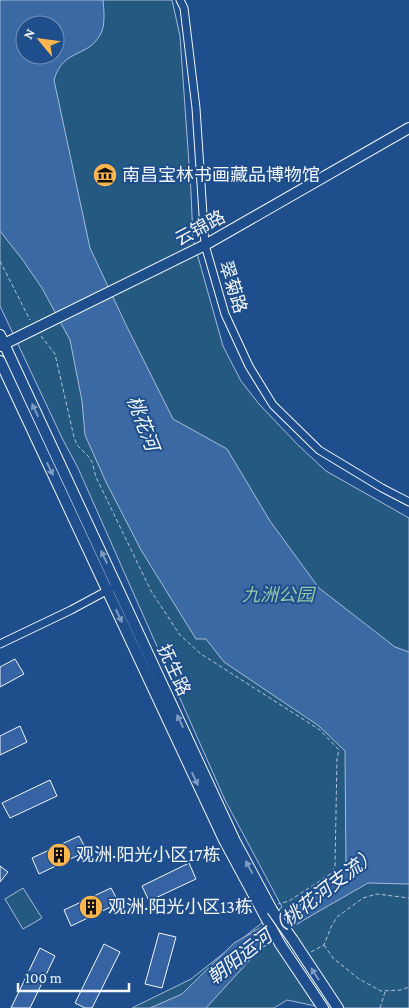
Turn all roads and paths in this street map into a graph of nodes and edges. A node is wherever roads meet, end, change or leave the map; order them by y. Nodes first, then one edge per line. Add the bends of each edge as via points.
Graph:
1 (180, 0) edge
2 (409, 128) edge
3 (205, 245) junction
4 (0, 261) edge
5 (36, 329) junction
6 (1, 342) edge
7 (0, 361) edge
8 (409, 502) edge
9 (118, 586) junction
10 (107, 591) junction
11 (0, 644) edge
12 (409, 898) edge
13 (268, 910) junction
14 (324, 945) junction
15 (303, 956) junction
16 (409, 987) edge
17 (385, 992) junction
18 (323, 1008) edge
19 (338, 1008) edge
20 (380, 1008) edge

1 - 3 street, 翠菊路 via 184,8 196,108
2 - 3 main road, 云锦路
3 - 5 main road, 云锦路
3 - 8 street, 翠菊路 via 225,314 249,366 272,405 319,450
4 - 5 path via 24,312
5 - 6 main road, 云锦路
5 - 13 path via 55,354 77,445 92,462 96,477 151,591 180,635 201,654 320,730 339,750 335,866 332,873 289,901
9 -> 6 main road, 抚生路
7 -> 10 main road, 抚生路
9 - 10 street
13 -> 9 main road, 抚生路
10 - 11 street
10 -> 13 main road, 抚生路 via 224,840
12 - 14 path via 377,894 362,898 337,917
13 - 15 main road, 抚生路, bridge
13 - 18 main road, 抚生路 via 280,944
14 - 15 path
14 - 17 path via 333,958 359,979
19 -> 15 main road, 抚生路
16 - 17 path
17 - 20 path

